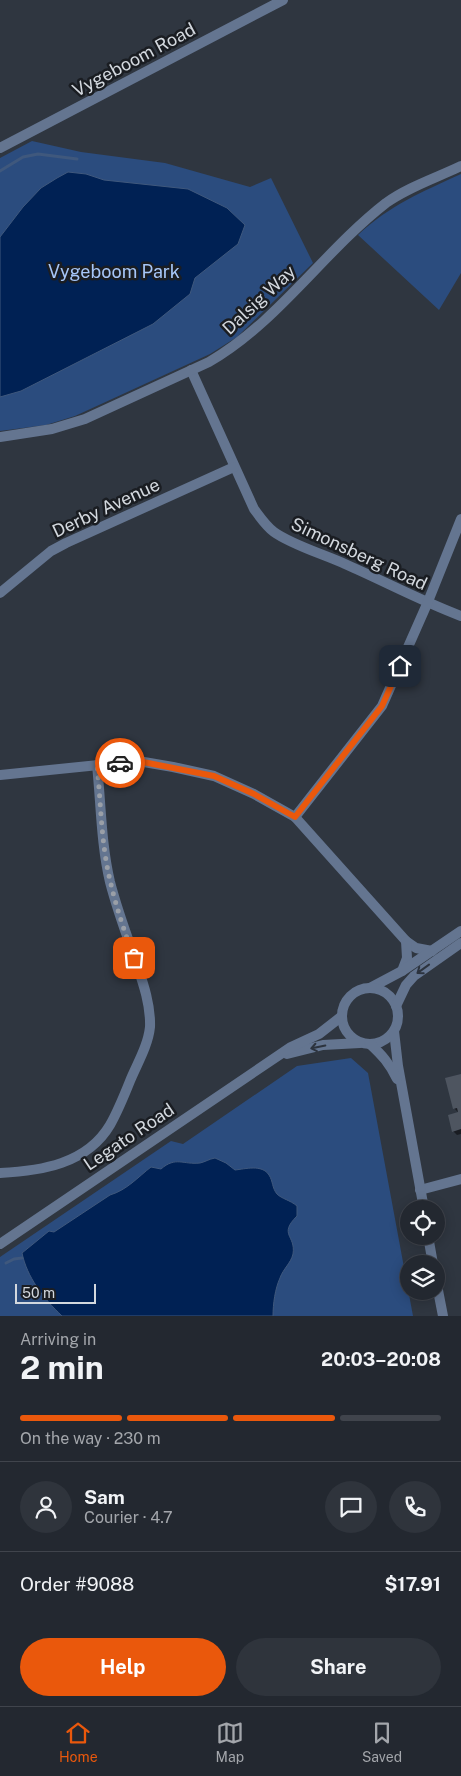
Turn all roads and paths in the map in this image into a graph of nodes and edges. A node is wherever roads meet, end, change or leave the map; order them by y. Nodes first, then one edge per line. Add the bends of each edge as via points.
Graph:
1 (284, 0) edge
2 (0, 148) edge
3 (461, 166) edge
4 (191, 370) junction
5 (0, 437) edge
6 (234, 467) junction
7 (461, 519) edge
8 (0, 593) edge
9 (427, 604) junction
10 (461, 616) edge
11 (97, 765) junction
12 (0, 774) edge
13 (295, 817) junction
14 (461, 932) edge
15 (406, 941) junction
16 (461, 943) edge
17 (432, 951) junction
18 (402, 971) junction
19 (370, 988) junction
20 (396, 1006) junction
21 (342, 1016) junction
22 (394, 1031) junction
23 (365, 1043) junction
24 (277, 1057) junction
25 (402, 1089) junction
26 (0, 1173) edge
27 (461, 1179) edge
28 (420, 1190) junction
29 (422, 1200) edge
30 (0, 1244) edge
31 (440, 1300) edge
32 (443, 1316) edge

1 - 2 street, Vygeboom Road
3 - 4 street, Dalsig Way via 386,204 352,232 253,332 226,352
4 - 5 street, Dalsig Way via 84,419 52,429
4 - 6 street, Simonsberg Road
6 - 8 street, Derby Avenue via 51,551
6 - 9 street, Simonsberg Road via 254,509 274,532
7 - 9 street
9 - 10 street, Simonsberg Road
9 - 13 street via 382,706
11 - 12 street
11 - 13 street via 138,761 214,776
11 - 26 street via 110,879 148,1006 150,1028 147,1043 109,1127 96,1142 68,1162 49,1168
13 - 15 street
14 - 17 street
15 - 17 street via 416,948
15 - 18 street via 407,958
16 -> 20 street via 414,976
17 - 18 street
18 - 19 street
19 - 20 street via 386,993
19 - 21 street via 347,1000
20 - 22 street via 398,1014
21 - 23 street via 347,1032
21 - 24 street, Legato Road via 319,1034
22 - 23 street via 380,1043
22 - 25 street
23 -> 24 street, Legato Road via 323,1045
23 - 25 street via 382,1055
24 - 30 street, Legato Road
25 - 28 street
27 - 28 street
28 - 29 street
31 - 32 street

